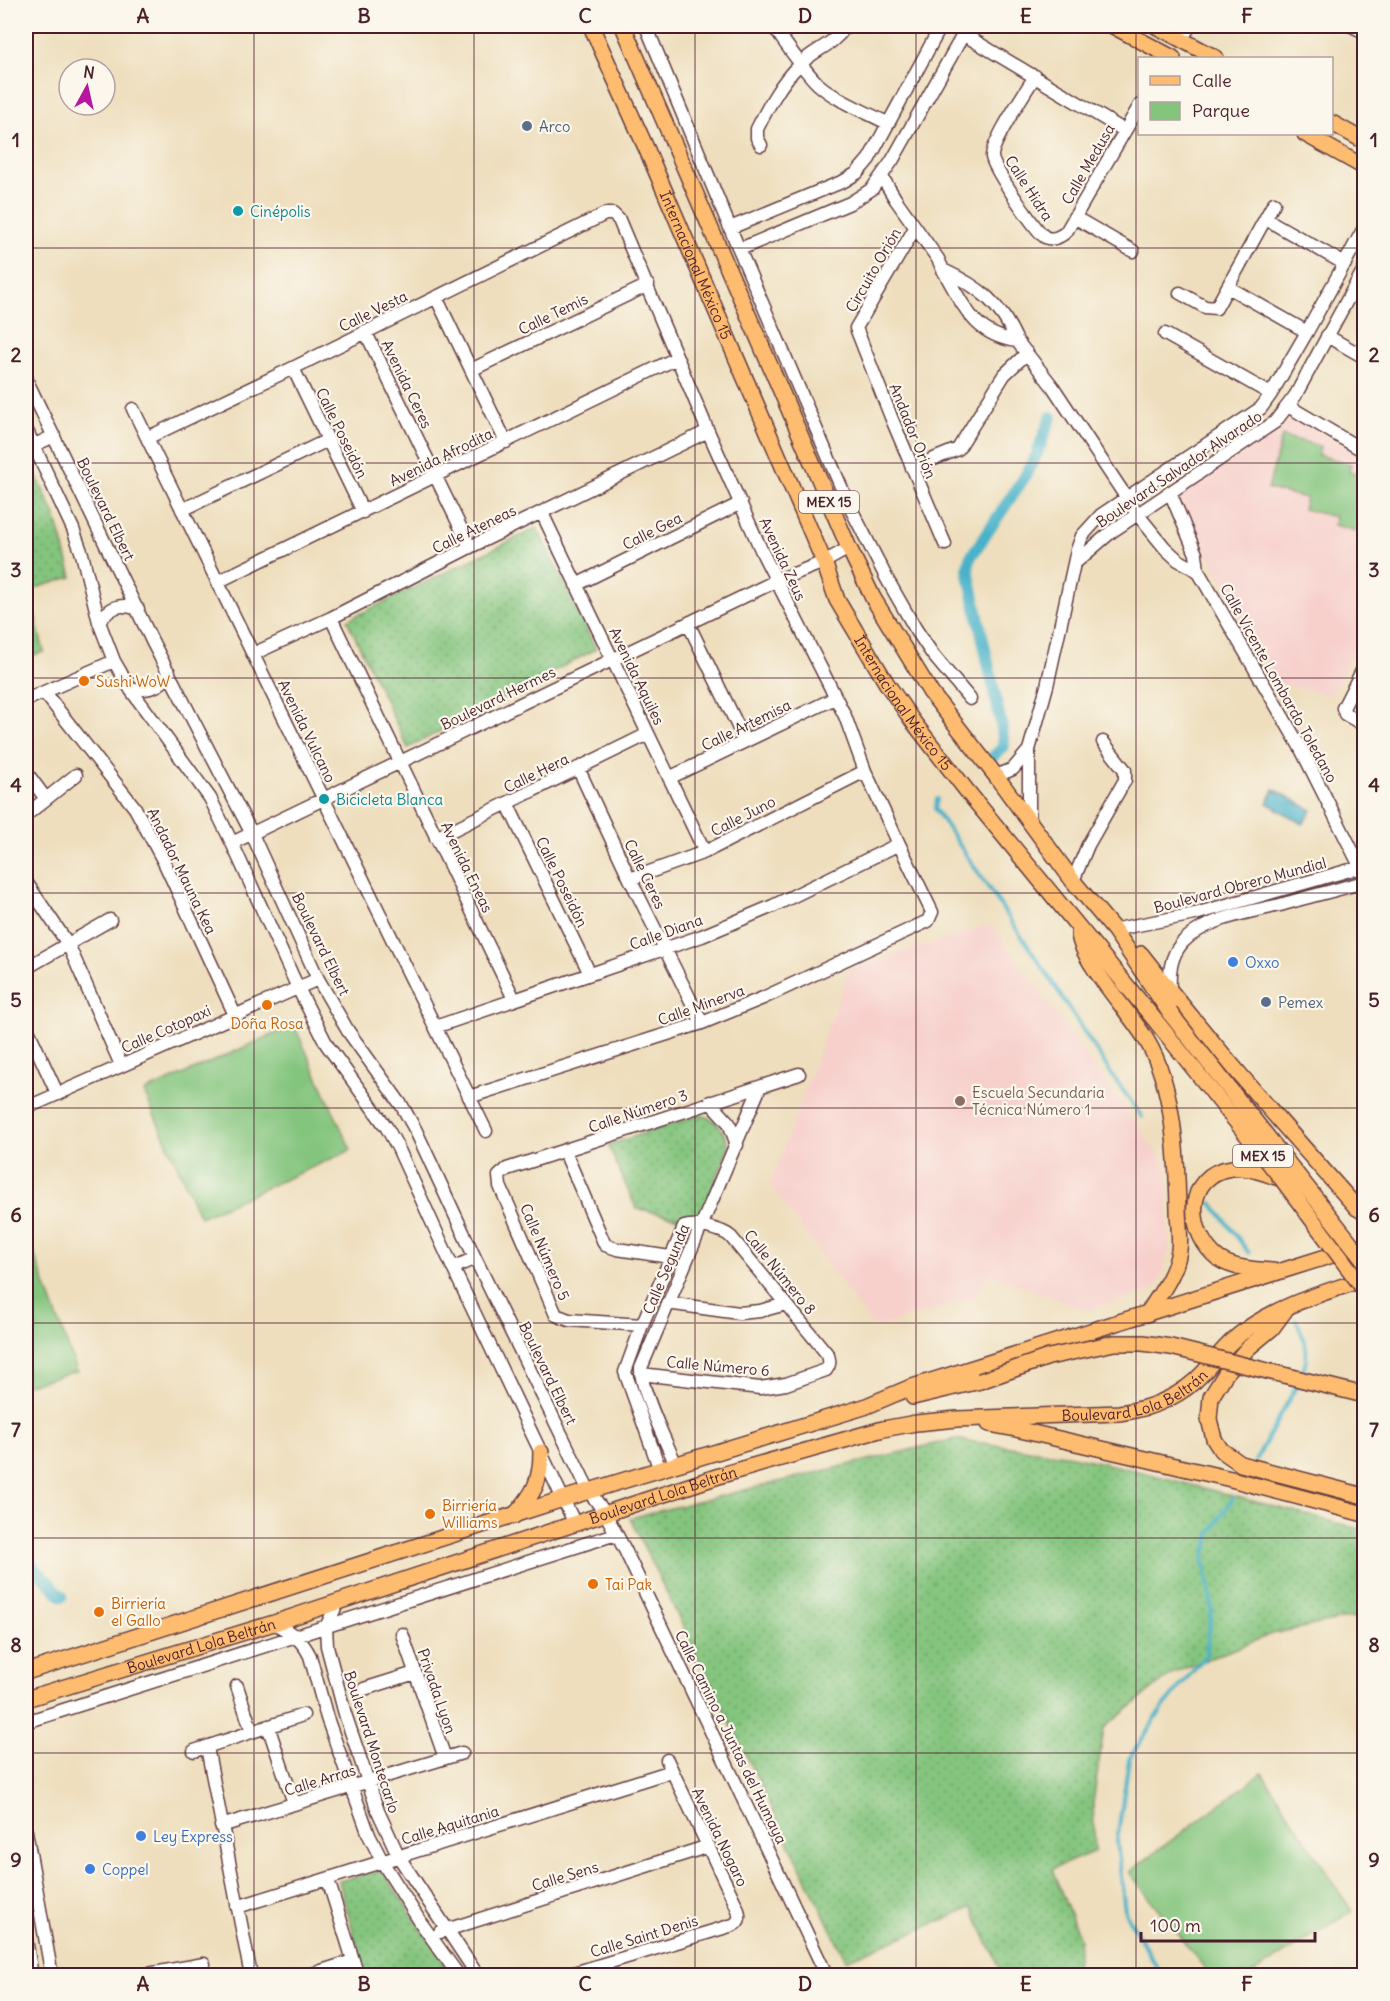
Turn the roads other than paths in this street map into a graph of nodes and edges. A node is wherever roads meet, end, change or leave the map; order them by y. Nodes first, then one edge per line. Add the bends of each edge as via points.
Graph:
1 (591, 26) edge
2 (623, 26) edge
3 (646, 26) edge
4 (773, 26) edge
5 (846, 26) edge
6 (941, 26) edge
7 (1113, 26) edge
8 (1156, 26) edge
9 (1190, 26) edge
10 (1352, 26) edge
11 (965, 30) edge
12 (1365, 32) edge
13 (1181, 39) junction
14 (1167, 57) edge
15 (1214, 57) edge
16 (800, 63) junction
17 (1035, 76) junction
18 (1138, 108) edge
19 (887, 123) junction
20 (1333, 124) edge
21 (1125, 131) junction
22 (1307, 135) edge
23 (1365, 141) edge
24 (761, 145) dead end
25 (1365, 167) edge
26 (882, 177) junction
27 (1274, 203) dead end
28 (614, 214) joint
29 (1074, 217) junction
30 (1266, 219) junction
31 (730, 228) junction
32 (915, 228) junction
33 (1363, 233) edge
34 (1061, 237) joint
35 (740, 249) junction
36 (1133, 251) dead end
37 (1345, 264) junction
38 (1365, 269) edge
39 (943, 270) junction
40 (648, 285) junction
41 (1228, 287) junction
42 (1180, 293) dead end
43 (436, 297) junction
44 (856, 328) joint
45 (365, 331) junction
46 (1307, 332) junction
47 (1165, 334) dead end
48 (1327, 336) junction
49 (1017, 341) junction
50 (1296, 350) junction
51 (1027, 353) junction
52 (1365, 357) edge
53 (677, 358) junction
54 (1314, 360) junction
55 (294, 368) junction
56 (471, 370) junction
57 (26, 379) edge
58 (1271, 394) junction
59 (1288, 406) junction
60 (133, 409) dead end
61 (26, 429) edge
62 (708, 431) junction
63 (54, 436) junction
64 (147, 438) junction
65 (328, 440) junction
66 (506, 442) junction
67 (30, 448) edge
68 (1365, 451) edge
69 (912, 468) junction
70 (435, 476) junction
71 (1170, 492) junction
72 (1126, 497) junction
73 (741, 503) junction
74 (182, 510) junction
75 (363, 512) junction
76 (542, 513) junction
77 (1138, 515) junction
78 (945, 544) dead end
79 (470, 547) junction
80 (849, 548) junction
81 (824, 562) junction
82 (1075, 563) junction
83 (1198, 571) junction
84 (776, 580) junction
85 (217, 582) junction
86 (576, 585) junction
87 (138, 609) junction
88 (331, 618) junction
89 (99, 622) junction
90 (688, 623) junction
91 (253, 654) junction
92 (612, 660) junction
93 (114, 661) junction
94 (1365, 667) edge
95 (169, 672) junction
96 (131, 690) junction
97 (45, 692) junction
98 (835, 698) junction
99 (970, 699) dead end
100 (26, 700) edge
101 (1365, 725) edge
102 (648, 734) junction
103 (745, 741) junction
104 (1103, 742) dead end
105 (1029, 750) junction
106 (400, 762) junction
107 (578, 768) junction
108 (865, 771) junction
109 (26, 772) edge
110 (76, 775) dead end
111 (996, 776) junction
112 (669, 778) junction
113 (46, 799) junction
114 (324, 799) junction
115 (507, 803) junction
116 (26, 815) edge
117 (1029, 823) junction
118 (252, 834) junction
119 (436, 838) junction
120 (232, 843) junction
121 (898, 844) junction
122 (705, 852) junction
123 (1363, 869) edge
124 (630, 879) junction
125 (1073, 881) junction
126 (26, 882) edge
127 (1365, 882) edge
128 (1100, 914) junction
129 (932, 915) joint
130 (110, 920) dead end
131 (1079, 928) junction
132 (1122, 928) junction
133 (68, 944) junction
134 (665, 950) junction
135 (26, 968) edge
136 (590, 975) junction
137 (318, 979) junction
138 (298, 988) junction
139 (1170, 991) junction
140 (514, 999) junction
141 (235, 1016) junction
142 (702, 1023) junction
143 (26, 1026) edge
144 (435, 1027) junction
145 (121, 1065) junction
146 (799, 1074) dead end
147 (760, 1087) junction
148 (57, 1093) junction
149 (469, 1097) junction
150 (710, 1102) junction
151 (26, 1108) edge
152 (486, 1131) dead end
153 (736, 1145) junction
154 (565, 1152) junction
155 (1281, 1179) junction
156 (500, 1186) joint
157 (1365, 1212) edge
158 (701, 1227) junction
159 (682, 1230) joint
160 (1365, 1245) edge
161 (475, 1257) junction
162 (670, 1257) junction
163 (1365, 1260) edge
164 (453, 1268) junction
165 (1282, 1272) junction
166 (1365, 1279) edge
167 (1365, 1289) edge
168 (667, 1303) junction
169 (786, 1304) junction
170 (1288, 1308) junction
171 (1147, 1314) junction
172 (642, 1325) junction
173 (826, 1370) joint
174 (641, 1374) junction
175 (1365, 1395) edge
176 (864, 1407) junction
177 (957, 1419) junction
178 (542, 1452) junction
179 (676, 1465) junction
180 (660, 1470) junction
181 (589, 1491) junction
182 (1365, 1496) edge
183 (563, 1499) junction
184 (605, 1513) junction
185 (1365, 1514) edge
186 (513, 1516) junction
187 (575, 1524) junction
188 (616, 1534) junction
189 (338, 1602) junction
190 (274, 1623) junction
191 (326, 1627) junction
192 (402, 1634) dead end
193 (296, 1636) junction
194 (26, 1672) edge
195 (415, 1673) junction
196 (333, 1674) junction
197 (317, 1683) junction
198 (237, 1686) dead end
199 (364, 1689) dead end
200 (26, 1699) edge
201 (303, 1715) dead end
202 (26, 1722) edge
203 (268, 1726) junction
204 (252, 1731) junction
205 (207, 1747) junction
206 (194, 1751) dead end
207 (462, 1753) dead end
208 (445, 1758) junction
209 (670, 1766) joint
210 (368, 1781) junction
211 (350, 1786) junction
212 (294, 1803) junction
213 (221, 1826) junction
214 (26, 1831) edge
215 (709, 1846) junction
216 (399, 1857) junction
217 (383, 1863) junction
218 (328, 1880) junction
219 (237, 1907) junction
220 (733, 1925) joint
221 (446, 1929) junction
222 (430, 1936) junction
223 (26, 1940) edge
224 (353, 1961) junction
225 (204, 1964) dead end
226 (32, 1976) edge
227 (52, 1976) edge
228 (137, 1976) edge
229 (251, 1976) edge
230 (306, 1976) edge
231 (358, 1976) edge
232 (459, 1976) edge
233 (478, 1976) edge
234 (564, 1976) edge
235 (827, 1976) edge

1 - 81 main road, Internacional México 15 / MEX 15
2 - 80 main road, Internacional México 15 / MEX 15
3 - 31 street
4 - 16 street
5 - 16 street via 837,39
6 - 19 street
7 - 14 main road
8 - 13 main road
9 - 13 street
10 - 12 street
11 - 17 street
11 - 26 street
13 - 15 main road
16 - 19 street via 831,94
16 - 24 street via 757,129
17 - 21 street
17 - 34 street, Calle Hidra via 992,158 1000,176 1040,232 1050,238
18 - 21 street, Calle Medusa
19 - 31 street via 868,159 850,178
20 - 23 main road
21 - 29 street, Calle Medusa
22 - 25 main road
26 - 32 street
26 - 35 street via 872,189 850,203
27 - 30 street
28 - 40 street, Avenida Zeus
28 - 43 street, Calle Vesta via 605,214
29 - 34 street, Calle Medusa
29 - 36 street
30 - 37 street
30 - 41 street
31 - 35 street
32 - 39 street
32 - 44 street, Circuito Orión
33 - 37 street, Boulevard Salvador Alvarado
35 - 99 street via 848,502 887,579 933,655
37 - 46 street, Boulevard Salvador Alvarado
38 - 48 street, Boulevard Salvador Alvarado
39 - 49 street, Calle Vicente Lombardo Toledano via 995,304
39 - 49 street via 966,311 979,325 998,337
40 - 53 street, Avenida Zeus
40 - 56 street, Calle Temis
41 - 42 street via 1216,308 1205,307
41 - 46 street
43 - 45 street, Calle Vesta
43 - 56 street
44 - 69 street, Andador Orión
45 - 55 street, Calle Vesta
45 - 70 street, Avenida Ceres
46 - 50 street, Boulevard Salvador Alvarado
47 - 58 street
48 - 52 street
48 - 54 street, Boulevard Salvador Alvarado
49 - 51 street, Calle Vicente Lombardo Toledano
50 - 54 street
50 - 58 street, Boulevard Salvador Alvarado
51 - 69 street via 1004,375 958,449
51 - 72 street, Calle Vicente Lombardo Toledano
53 - 62 street, Avenida Zeus
53 - 66 street, Avenida Afrodita
54 - 59 street, Boulevard Salvador Alvarado
55 - 64 street, Calle Vesta
55 - 65 street, Calle Poseidón
56 - 66 street
57 - 63 street, Boulevard Elbert
58 - 72 street, Boulevard Salvador Alvarado via 1255,413
59 - 68 street
59 - 71 street, Boulevard Salvador Alvarado via 1275,422
60 - 64 street, Avenida Vulcano
61 - 67 street
62 - 73 street, Avenida Zeus
62 - 76 street, Calle Ateneas
63 - 67 street
63 - 87 street, Boulevard Elbert
64 - 74 street, Avenida Vulcano
65 - 74 street
65 - 75 street, Calle Poseidón
66 - 70 street, Avenida Afrodita
67 - 89 street via 73,529
69 - 78 street, Andador Orión
70 - 75 street, Avenida Afrodita
70 - 79 street, Avenida Ceres
71 - 77 street, Boulevard Salvador Alvarado
71 - 83 street, Calle Vicente Lombardo Toledano via 1196,554
72 - 77 street, Calle Vicente Lombardo Toledano
72 - 82 street, Boulevard Salvador Alvarado via 1101,515 1082,536
73 - 84 street, Avenida Zeus
73 - 86 street, Calle Gea
74 - 85 street, Avenida Vulcano
75 - 85 street, Avenida Afrodita
76 - 79 street, Calle Ateneas
76 - 86 street, Avenida Aquiles
77 - 82 street, Boulevard Salvador Alvarado
77 - 83 street, Calle Vicente Lombardo Toledano via 1165,548
79 - 88 street, Calle Ateneas
80 - 81 street, Boulevard Hermes
80 - 111 main road, Internacional México 15 / MEX 15 via 873,598 931,693
81 - 84 street, Boulevard Hermes
81 - 131 main road, Internacional México 15 / MEX 15 via 837,600 887,684 967,791
82 - 105 street, Boulevard Salvador Alvarado
83 - 123 street, Calle Vicente Lombardo Toledano via 1299,745
84 - 90 street, Boulevard Hermes
84 - 98 street, Avenida Zeus
85 - 91 street, Avenida Vulcano
86 - 92 street, Avenida Aquiles
87 - 89 street via 114,607
87 - 95 street, Boulevard Elbert
88 - 91 street, Calle Ateneas
88 - 106 street, Avenida Eneas
89 - 93 street
90 - 92 street, Boulevard Hermes
90 - 103 street
91 - 114 street, Avenida Vulcano
92 - 102 street, Avenida Aquiles
92 - 106 street, Boulevard Hermes
93 - 96 street
93 - 97 street
94 - 101 street via 1343,708 1344,714
95 - 96 street via 155,687
95 - 118 street, Boulevard Elbert
96 - 120 street via 210,798
97 - 100 street
97 - 141 street, Andador Mauna Kea via 135,808
98 - 103 street, Calle Artemisa
98 - 108 street, Avenida Zeus
102 - 107 street, Calle Hera
102 - 112 street, Avenida Aquiles
103 - 112 street, Calle Artemisa
104 - 125 street via 1125,770 1125,780 1088,845
105 - 111 street, Boulevard Salvador Alvarado via 1013,769
105 - 117 street, Boulevard Salvador Alvarado
106 - 114 street, Boulevard Hermes
106 - 119 street, Avenida Eneas
107 - 115 street, Calle Hera
107 - 124 street, Calle Ceres
108 - 121 street, Avenida Zeus
108 - 122 street, Calle Juno
109 - 113 street
110 - 113 street
111 - 117 main road, Internacional México 15 / MEX 15
112 - 122 street, Avenida Aquiles
113 - 116 street
114 - 118 street, Boulevard Hermes
114 - 144 street, Avenida Vulcano
115 - 119 street, Calle Hera
115 - 136 street, Calle Poseidón
117 - 125 main road, Internacional México 15 / MEX 15
118 - 120 street, Boulevard Hermes
118 - 137 street, Boulevard Elbert
119 - 140 street, Avenida Eneas
120 - 138 street
121 - 129 street, Avenida Zeus
121 - 134 street, Calle Diana via 772,906
122 - 124 street, Calle Juno
123 - 132 street, Boulevard Obrero Mundial via 1181,918
124 - 134 street, Calle Ceres
125 - 128 main road, Internacional México 15 / MEX 15
126 - 133 street
127 - 139 street, Boulevard Obrero Mundial via 1224,919 1194,934 1173,958
128 - 132 main road via 1110,916
128 - 163 main road, Internacional México 15 / MEX 15, bridge via 1170,1013
129 - 142 street, Calle Minerva via 928,921 789,987
130 - 133 street
131 - 155 main road, Internacional México 15 / MEX 15, bridge
131 - 171 main road via 1085,954 1146,1040 1166,1089 1177,1170 1179,1250 1172,1275
132 - 139 main road
133 - 135 street
133 - 145 street
134 - 136 street, Calle Diana
134 - 142 street, Calle Ceres
136 - 140 street, Calle Diana
137 - 138 street, Calle Cotopaxi
137 - 161 street, Boulevard Elbert via 348,1031 408,1116
138 - 141 street, Calle Cotopaxi
138 - 164 street via 327,1045 387,1128
139 - 157 main road via 1279,1120 1357,1208
140 - 144 street, Calle Diana
141 - 145 street, Calle Cotopaxi
142 - 149 street, Calle Minerva
143 - 148 street
144 - 149 street, Avenida Vulcano
145 - 148 street, Calle Cotopaxi
146 - 147 street, Calle Número 3
147 - 150 street, Calle Número 3
147 - 153 street, Calle Segunda
148 - 151 street, Calle Cotopaxi
149 - 152 street, Avenida Vulcano
150 - 153 street via 729,1123
150 - 154 street, Calle Número 3
153 - 158 street, Calle Segunda
154 - 156 street, Calle Número 3 via 507,1169 499,1176
154 - 162 street via 605,1245
155 - 165 main road via 1256,1170 1221,1171 1200,1188 1195,1201 1195,1223 1203,1243 1221,1260 1247,1269
155 - 167 main road, Internacional México 15 / MEX 15, bridge
156 - 172 street, Calle Número 5 via 556,1315 568,1320
158 - 159 street, Calle Número 8 via 687,1226
158 - 168 street, Calle Segunda
158 - 169 street, Calle Número 8 via 731,1237
159 - 162 street, Calle Segunda
160 - 165 main road, Boulevard Lola Beltrán
161 - 164 street
161 - 181 street, Boulevard Elbert
162 - 172 street, Calle Segunda
164 - 178 street
165 - 171 main road, Boulevard Lola Beltrán
166 - 170 main road, Boulevard Lola Beltrán
168 - 169 street via 739,1313
168 - 174 street, Calle Segunda
169 - 173 street, Calle Número 8 via 828,1355
170 - 177 main road, Boulevard Lola Beltrán via 1261,1319 1235,1337 1203,1373 1158,1404 1119,1413
170 - 182 main road via 1240,1356 1211,1397 1209,1419 1214,1439 1221,1450 1241,1464
171 - 176 main road, Boulevard Lola Beltrán via 909,1388
172 - 180 street, Calle Segunda via 626,1367 626,1378
173 - 174 street, Calle Número 6 via 760,1388
174 - 179 street
175 - 176 main road, bridge via 1171,1347 1113,1343 1049,1357 980,1381
176 - 179 main road, Boulevard Lola Beltrán
177 - 184 main road, Boulevard Lola Beltrán via 883,1429
177 - 185 main road via 1197,1471
178 - 183 street
178 - 186 main road via 536,1486
179 - 180 main road, Boulevard Lola Beltrán
180 - 181 main road, Boulevard Lola Beltrán
181 - 183 main road, Boulevard Lola Beltrán
181 - 184 street, Boulevard Elbert
183 - 186 main road, Boulevard Lola Beltrán
183 - 187 street
184 - 187 main road, Boulevard Lola Beltrán
184 - 188 street, Calle Camino a Juntas del Humaya
186 - 194 main road, Boulevard Lola Beltrán
187 - 189 main road, Boulevard Lola Beltrán
188 - 191 street
188 - 235 street, Calle Camino a Juntas del Humaya
189 - 190 main road, Boulevard Lola Beltrán
189 - 191 street
190 - 193 street
190 - 200 main road, Boulevard Lola Beltrán
191 - 193 street
191 - 196 street, Boulevard Montecarlo
192 - 195 street, Privada Lyon
193 - 197 street via 310,1656
193 - 202 street
195 - 199 street
195 - 208 street, Privada Lyon
196 - 197 street
196 - 210 street, Boulevard Montecarlo
197 - 211 street
198 - 204 street
201 - 203 street
203 - 204 street
203 - 212 street
204 - 205 street
205 - 206 street
205 - 213 street
207 - 208 street, Calle Arras
208 - 210 street, Calle Arras
209 - 215 street, Avenida Nogaro
209 - 216 street, Calle Aquitania
210 - 211 street, Calle Arras
210 - 216 street, Boulevard Montecarlo
211 - 212 street, Calle Arras
211 - 217 street
212 - 213 street, Calle Arras
213 - 219 street
214 - 227 street
215 - 220 street, Avenida Nogaro via 740,1914 738,1923
215 - 221 street, Calle Sens
216 - 217 street, Calle Aquitania
216 - 221 street, Boulevard Montecarlo
217 - 218 street, Calle Aquitania
217 - 222 street
218 - 219 street, Calle Aquitania
218 - 224 street
219 - 229 street
220 - 234 street, Calle Saint Denis
221 - 222 street, Calle Sens
221 - 233 street, Boulevard Montecarlo
222 - 232 street
223 - 226 street
224 - 230 street
224 - 231 street
225 - 228 street

